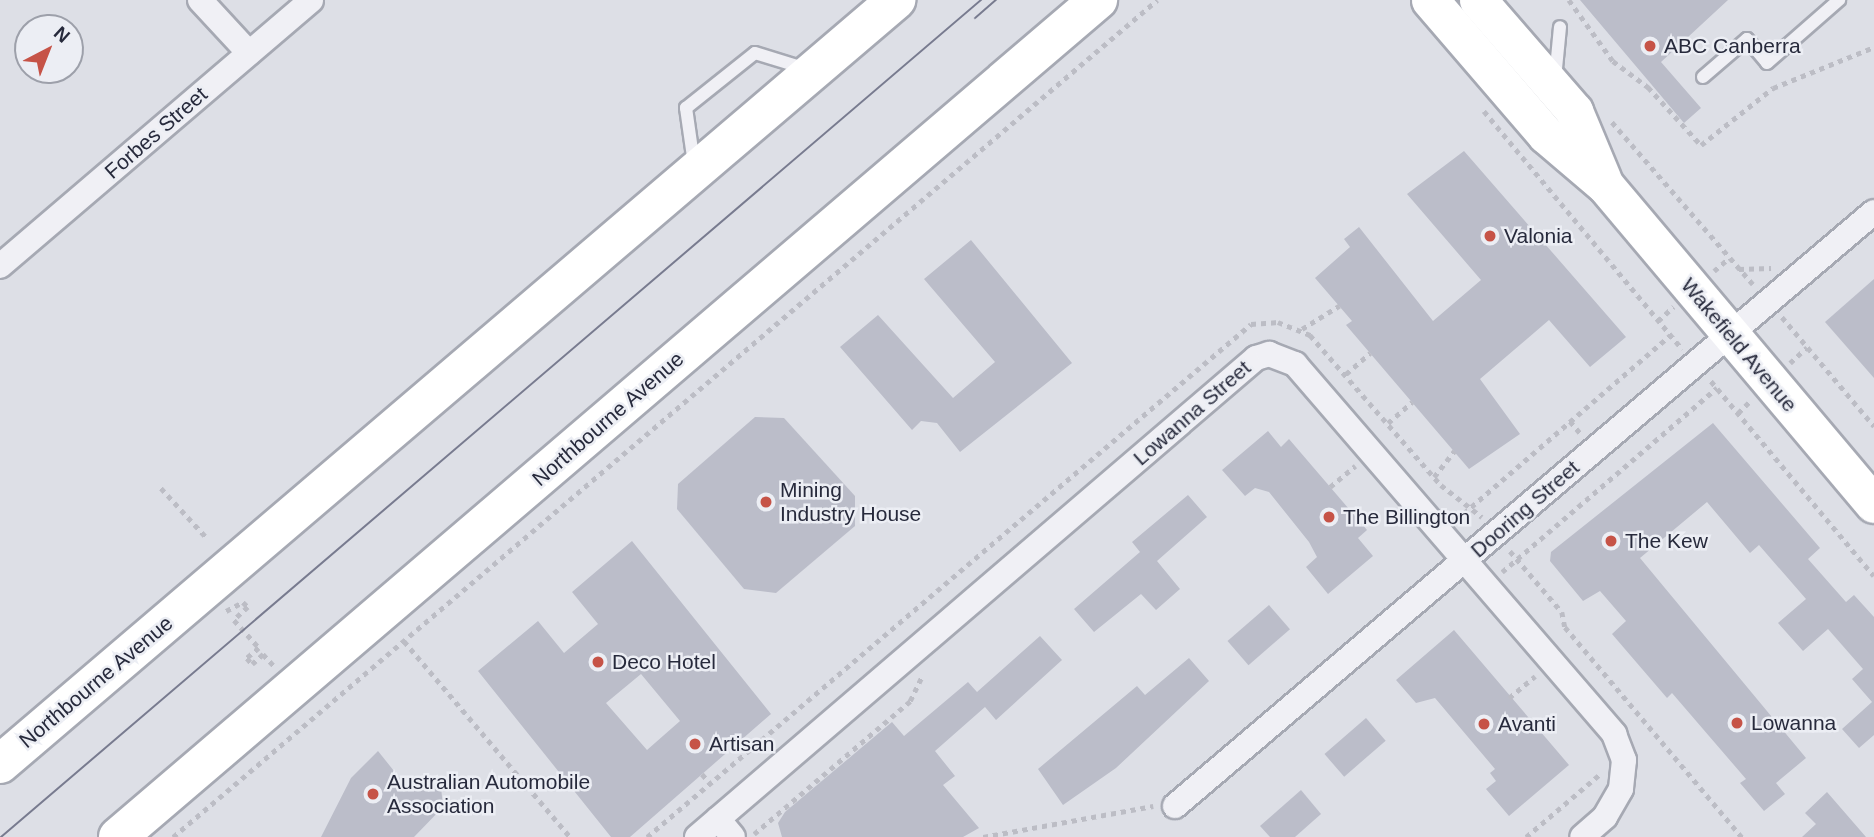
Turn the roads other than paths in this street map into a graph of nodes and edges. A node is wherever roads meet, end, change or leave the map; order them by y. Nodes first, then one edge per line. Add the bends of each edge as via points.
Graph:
1 (200, 0) edge
2 (311, 0) edge
3 (896, 0) edge
4 (1098, 0) edge
5 (1430, 0) edge
6 (1478, 0) edge
7 (1839, 0) edge
8 (1560, 27) dead end
9 (249, 53) junction
10 (813, 71) junction
11 (1703, 77) dead end
12 (1554, 88) junction
13 (695, 171) junction
14 (1605, 185) junction
15 (1874, 212) edge
16 (0, 266) edge
17 (1730, 334) junction
18 (1874, 504) edge
19 (1464, 561) junction
20 (0, 764) edge
21 (1175, 806) road end
22 (726, 828) edge
23 (118, 837) edge
24 (697, 837) edge
25 (1582, 837) edge

1 - 9 street
2 - 9 street, Forbes Street
3 - 10 highway, Northbourne Avenue
4 - 23 highway, Northbourne Avenue via 304,701
5 - 14 main road, Wakefield Avenue via 1546,135
6 - 12 main road, Wakefield Avenue
7 - 11 lane via 1767,63 1747,39
8 - 12 lane
9 - 16 street, Forbes Street
10 - 13 highway, Northbourne Avenue
10 - 13 lane via 755,53 686,108
12 - 14 main road, Wakefield Avenue via 1574,111
13 - 20 highway, Northbourne Avenue
14 - 17 main road, Wakefield Avenue
15 - 17 street, Dooring Street
17 - 18 main road, Wakefield Avenue
17 - 19 street, Dooring Street
19 - 21 street, Dooring Street
19 - 22 street, Lowanna Street via 1295,364 1279,354 1256,358
19 - 25 street, Lowanna Street via 1614,734 1624,760 1620,789 1605,817
22 - 24 street, Lowanna Street

